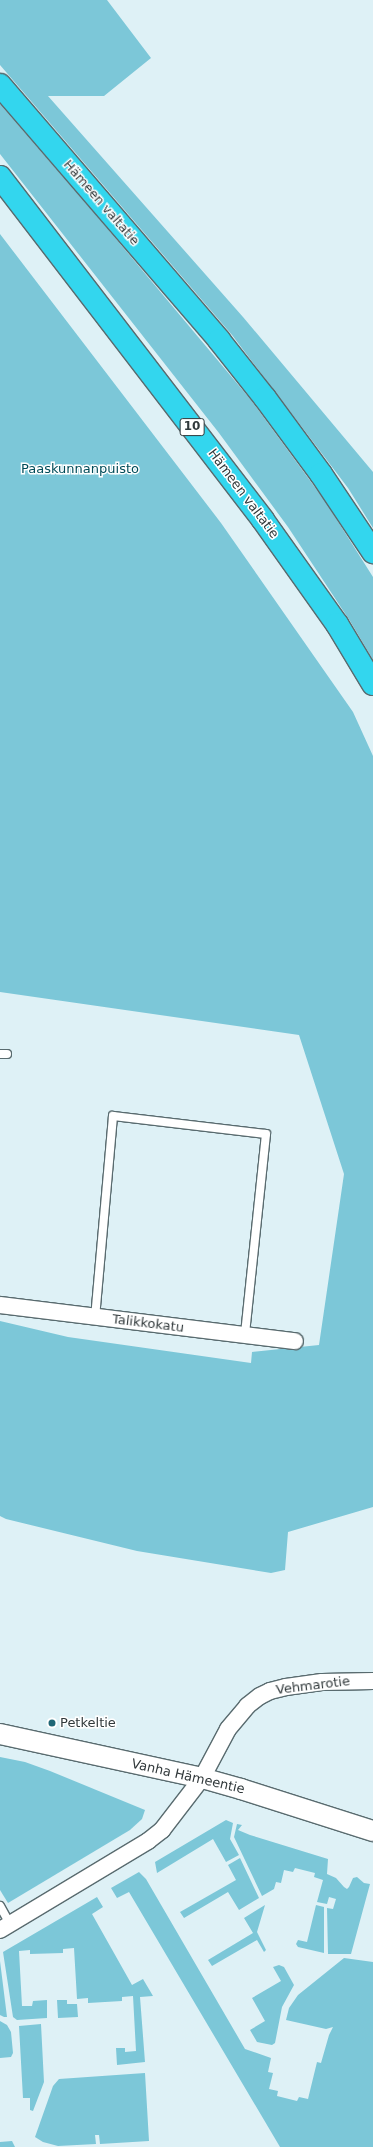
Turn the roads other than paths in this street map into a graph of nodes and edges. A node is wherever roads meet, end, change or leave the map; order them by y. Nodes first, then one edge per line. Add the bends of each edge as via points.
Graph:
1 (0, 85) edge
2 (0, 177) edge
3 (373, 552) edge
4 (373, 684) edge
5 (0, 1305) edge
6 (95, 1318) junction
7 (245, 1335) junction
8 (295, 1341) dead end
9 (373, 1681) edge
10 (0, 1734) edge
11 (202, 1778) junction
12 (373, 1830) edge
13 (0, 1906) edge
14 (5, 1927) edge

1 - 3 highway, Hämeen valtatie via 219,340 321,474
2 - 4 highway, Hämeen valtatie / 10 via 263,520 337,624
5 - 6 street, Talikkokatu
6 - 7 street, Talikkokatu
6 - 7 lane via 113,1116 266,1134
7 - 8 street, Talikkokatu
9 - 11 street, Vehmarotie via 286,1686 265,1694 247,1706 228,1729
10 - 11 street, Vanha Hämeentie
11 - 12 street, Vanha Hämeentie
11 - 14 street via 175,1815 148,1841
13 - 14 lane

